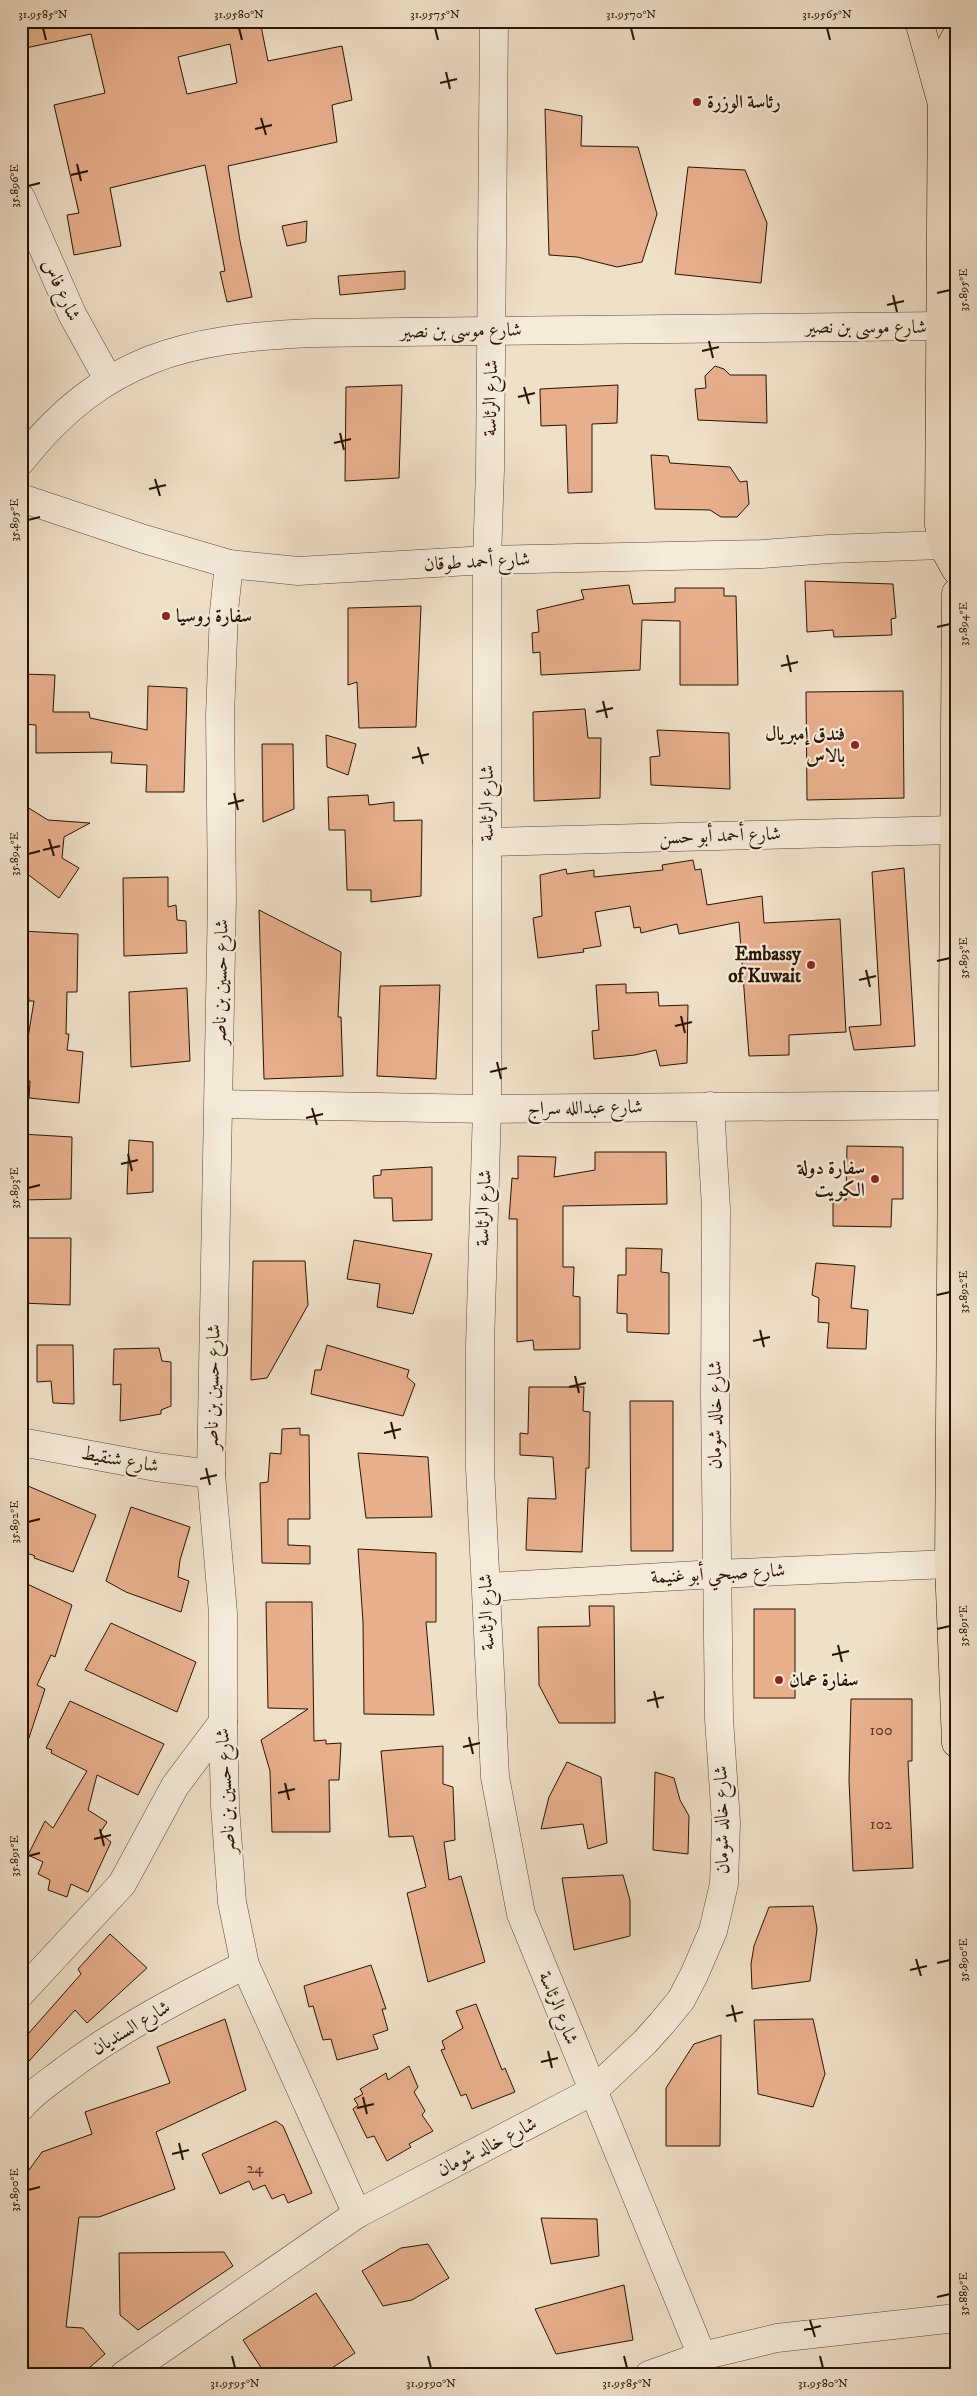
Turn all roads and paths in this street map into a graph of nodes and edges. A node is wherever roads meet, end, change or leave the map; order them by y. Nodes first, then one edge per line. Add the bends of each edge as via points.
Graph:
1 (494, 21) edge
2 (919, 21) edge
3 (929, 21) edge
4 (956, 36) edge
5 (942, 77) junction
6 (942, 104) junction
7 (21, 198) edge
8 (940, 326) junction
9 (492, 331) junction
10 (108, 379) junction
11 (21, 461) edge
12 (21, 498) edge
13 (942, 545) junction
14 (487, 560) junction
15 (229, 564) junction
16 (956, 570) edge
17 (956, 593) edge
18 (953, 830) junction
19 (487, 842) junction
20 (219, 1104) junction
21 (952, 1105) junction
22 (710, 1106) junction
23 (487, 1109) junction
24 (24, 1445) edge
25 (211, 1474) junction
26 (949, 1564) junction
27 (716, 1574) junction
28 (487, 1587) junction
29 (222, 1722) junction
30 (956, 1743) edge
31 (246, 1965) junction
32 (21, 1993) edge
33 (593, 2091) junction
34 (22, 2104) edge
35 (357, 2214) junction
36 (956, 2318) edge
37 (702, 2356) junction
38 (124, 2375) edge
39 (649, 2375) edge

1 - 9 street, شارع الرئاسة
2 - 6 main road
3 - 5 main road
4 - 5 main road via 948,51
5 - 6 main road
6 - 8 main road
7 - 10 street, شارع فاس via 72,314
8 - 9 street, شارع موسى بن نصير
8 - 13 main road via 939,525
9 - 10 street, شارع موسى بن نصير via 271,335 176,351 140,363
9 - 14 street, شارع الرئاسة
10 - 11 street, شارع موسى بن نصير via 64,414
12 - 15 street, شارع أحمد طوقان
13 - 14 street, شارع أحمد طوقان via 752,554
13 - 16 main road
14 - 15 street, شارع أحمد طوقان via 298,571
14 - 19 street, شارع الرئاسة
15 - 20 street, شارع حسين بن ناصر via 220,716
17 - 18 main road
18 - 19 street, شارع أحمد أبو حسن
18 - 21 main road
19 - 23 street, شارع الرئاسة
20 - 23 street, شارع عبدالله سراج
20 - 25 street, شارع حسين بن ناصر
21 - 22 street, شارع عبدالله سراج
21 - 26 main road
22 - 23 street, شارع عبدالله سراج
22 - 27 street, شارع خالد شومان via 716,1208
23 - 28 street, شارع الرئاسة via 480,1346 480,1468
24 - 25 street, شارع شنقيط
25 - 29 street, شارع حسين بن ناصر via 223,1612
26 - 27 street, شارع صبحي أبو غنيمة
26 - 30 main road
27 - 28 street, شارع صبحي أبو غنيمة
27 - 33 street, شارع خالد شومان via 719,1719 726,1822 724,1884 713,1931 681,2000 645,2042
28 - 33 street, شارع الرئاسة via 495,1777 521,1914
29 - 31 street, شارع حسين بن ناصر via 232,1902
29 - 32 street via 175,1786 122,1884
31 - 34 street, شارع السنديان via 190,1992 105,2041
31 - 35 street, شارع حسين بن ناصر
33 - 35 street, شارع خالد شومان
33 - 37 street, شارع الرئاسة
35 - 38 street, شارع خالد شومان
36 - 37 street via 777,2338
37 - 39 street

